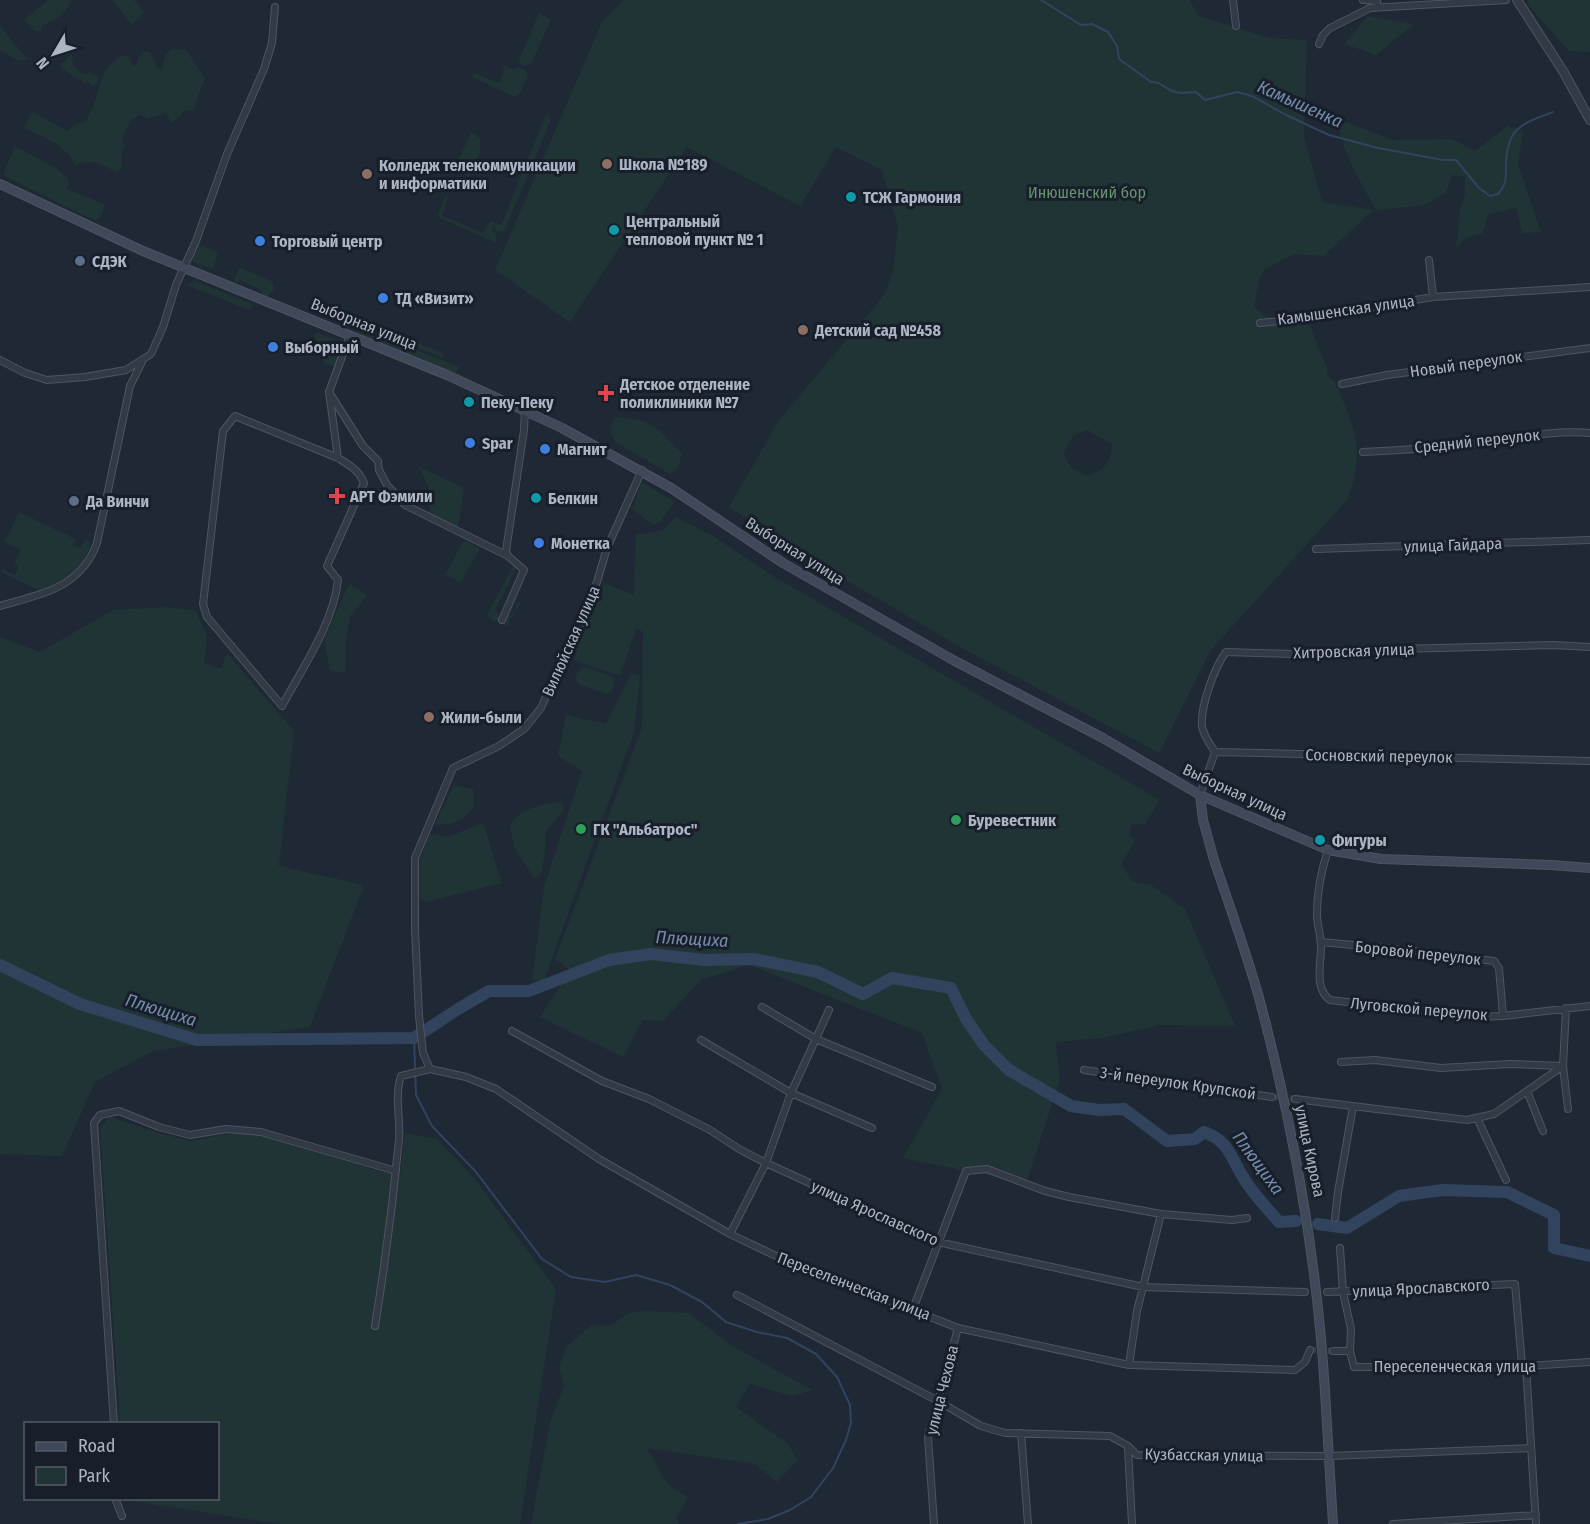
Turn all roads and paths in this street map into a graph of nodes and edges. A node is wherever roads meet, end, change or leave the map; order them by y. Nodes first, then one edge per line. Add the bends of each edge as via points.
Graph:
1 (1233, 0) edge
2 (1363, 0) edge
3 (1506, 0) edge
4 (1517, 0) edge
5 (275, 7) dead end
6 (1378, 7) junction
7 (1236, 26) dead end
8 (1319, 44) dead end
9 (1590, 120) edge
10 (0, 184) edge
11 (1429, 260) dead end
12 (183, 267) junction
13 (1590, 286) edge
14 (1433, 297) junction
15 (1260, 322) dead end
16 (350, 335) junction
17 (1590, 348) edge
18 (0, 360) edge
19 (142, 361) junction
20 (1342, 384) dead end
21 (329, 392) junction
22 (525, 409) junction
23 (1590, 433) edge
24 (1363, 452) dead end
25 (338, 458) junction
26 (642, 470) junction
27 (1590, 540) edge
28 (1316, 549) dead end
29 (508, 556) junction
30 (0, 606) edge
31 (502, 620) dead end
32 (1590, 647) edge
33 (1215, 752) junction
34 (1590, 761) edge
35 (1200, 795) junction
36 (1328, 850) junction
37 (1590, 868) edge
38 (1321, 942) junction
39 (1590, 1006) edge
40 (762, 1007) dead end
41 (1566, 1008) junction
42 (829, 1010) dead end
43 (1503, 1016) junction
44 (512, 1031) dead end
45 (816, 1039) junction
46 (701, 1040) dead end
47 (1341, 1062) dead end
48 (1563, 1066) junction
49 (427, 1069) junction
50 (1084, 1070) dead end
51 (932, 1087) dead end
52 (1527, 1092) junction
53 (791, 1093) junction
54 (1272, 1097) tunnel mouth
55 (1295, 1099) tunnel mouth
56 (1353, 1106) junction
57 (1568, 1109) dead end
58 (1477, 1118) junction
59 (872, 1128) dead end
60 (1543, 1131) dead end
61 (766, 1163) junction
62 (396, 1171) junction
63 (1506, 1180) dead end
64 (1161, 1214) junction
65 (1247, 1218) dead end
66 (1335, 1218) dead end
67 (730, 1234) junction
68 (938, 1242) junction
69 (1340, 1248) dead end
70 (1143, 1287) junction
71 (1305, 1292) dead end
72 (1327, 1292) dead end
73 (1343, 1292) junction
74 (737, 1295) dead end
75 (913, 1309) junction
76 (375, 1326) dead end
77 (958, 1328) junction
78 (1310, 1350) dead end
79 (1333, 1351) tunnel mouth
80 (1350, 1351) junction
81 (1590, 1362) edge
82 (1129, 1365) junction
83 (1524, 1366) junction
84 (938, 1401) junction
85 (114, 1422) edge
86 (1020, 1433) junction
87 (1128, 1446) junction
88 (1531, 1448) junction
89 (1330, 1456) junction
90 (116, 1500) edge
91 (1536, 1515) junction
92 (122, 1516) dead end
93 (934, 1524) edge
94 (1028, 1524) edge
95 (1132, 1524) edge
96 (1333, 1524) edge
97 (1393, 1524) edge
98 (1536, 1524) edge

1 - 7 street
2 - 6 street via 1377,1
3 - 6 street
4 - 9 street
5 - 12 street via 272,42 264,69
6 - 8 street via 1356,13 1330,28
10 - 12 main road, Выборная улица
11 - 14 street, Камышенская улица
12 - 16 main road, Выборная улица
12 - 19 street via 156,345
13 - 14 street, Камышенская улица
14 - 15 street, Камышенская улица
16 - 21 street
16 - 22 main road, Выборная улица
17 - 20 street, Новый переулок
18 - 19 street via 47,380 126,370
19 - 30 street via 130,386 97,543 89,561 61,586
21 - 25 street
21 - 29 street via 363,446 378,461 387,485 405,505
22 - 26 main road, Выборная улица
22 - 29 street
23 - 24 street, Средний переулок via 1571,431
25 - 25 street via 235,416 223,431 203,604 207,618 282,705 337,593 338,580 327,566 364,483 353,467
26 - 35 main road, Выборная улица via 783,563 953,660 1104,738
26 - 49 street, Вилюйская улица via 607,548 574,641 541,708 524,729 453,768 415,858 419,1016
27 - 28 street, улица Гайдара
29 - 31 street via 524,570
32 - 33 street, Хитровская улица via 1226,652 1204,704 1202,726
33 - 34 street, Сосновский переулок
33 - 35 street
35 - 36 main road, Выборная улица
35 - 89 main road, улица Кирова, bridge via 1214,860 1257,992 1306,1206 1322,1336
36 - 37 main road, Выборная улица via 1381,859
36 - 38 street via 1320,875 1316,916
38 - 43 street, Боровой переулок via 1494,961 1499,968
38 - 43 street, Луговской переулок via 1322,992 1333,1001 1462,1016
39 - 41 street, Луговской переулок
40 - 45 street
41 - 43 street, Луговской переулок
41 - 48 street
42 - 45 street
44 - 61 street, улица Ярославского via 602,1082 649,1099
45 - 51 street
45 - 53 street
46 - 53 street
47 - 48 street via 1375,1060 1441,1068
48 - 52 street
48 - 57 street
49 - 62 street via 400,1076
49 - 67 street, Переселенческая улица via 466,1077 496,1089 599,1159
50 - 54 street, 3-й переулок Крупской
52 - 58 street via 1494,1114
52 - 60 street
53 - 59 street
53 - 61 street
55 - 56 street
56 - 58 street
56 - 66 street
58 - 63 street
61 - 67 street
61 - 68 street, улица Ярославского
62 - 76 street
62 - 85 street via 261,1132 226,1129 190,1135 119,1111 100,1115 94,1123
64 - 65 street
64 - 68 street via 1053,1193 987,1169 966,1171
64 - 70 street
67 - 75 street, Переселенческая улица
68 - 70 street, улица Ярославского
68 - 75 street
69 - 73 street
70 - 71 street, улица Ярославского
70 - 82 street
72 - 73 street, улица Ярославского
73 - 80 street via 1351,1329
73 - 83 street, улица Ярославского via 1515,1284
74 - 84 street, Кузбасская улица
75 - 77 street, Переселенческая улица
77 - 82 street, Переселенческая улица
77 - 84 street, улица Чехова
78 - 82 street, Переселенческая улица via 1305,1362 1295,1370
79 - 80 street, Переселенческая улица
80 - 83 street, Переселенческая улица via 1354,1366
81 - 83 street, Переселенческая улица
83 - 88 street
84 - 86 street, Кузбасская улица via 981,1426
84 - 93 street, улица Чехова via 928,1437
86 - 87 street, Кузбасская улица via 1110,1437
86 - 94 street
87 - 89 street, Кузбасская улица via 1137,1455
87 - 95 street
88 - 89 street, Кузбасская улица
88 - 91 street
89 - 96 main road, улица Кирова
90 - 92 street
91 - 97 street
91 - 98 street

